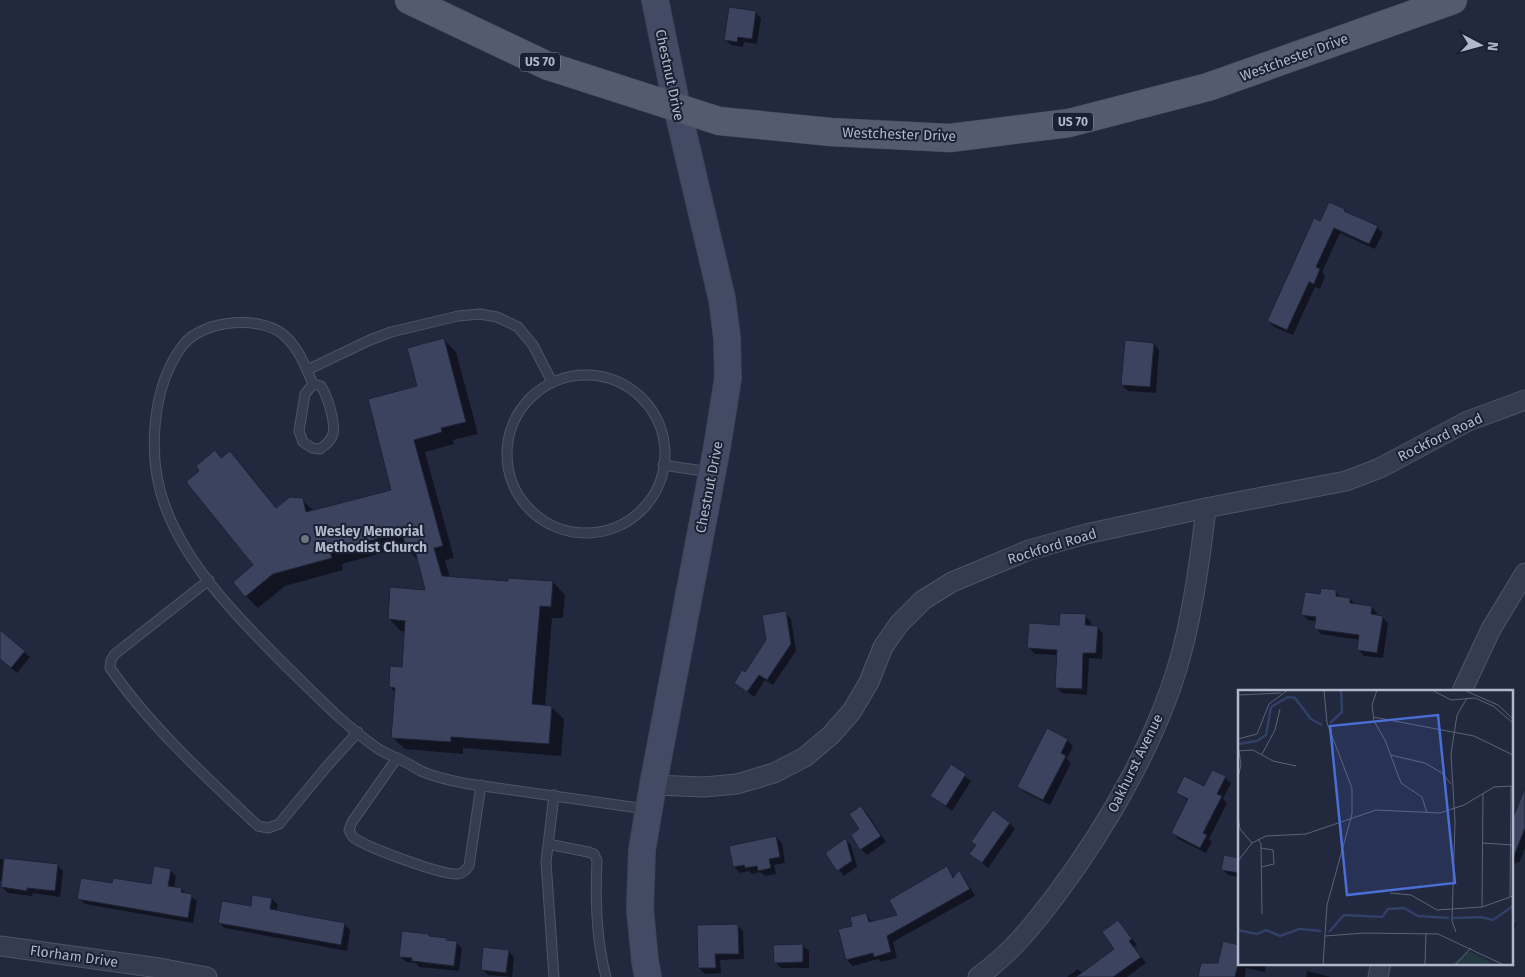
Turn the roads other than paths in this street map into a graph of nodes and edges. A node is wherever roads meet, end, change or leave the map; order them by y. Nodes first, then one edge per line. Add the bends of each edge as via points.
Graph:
1 (409, 0) edge
2 (655, 0) edge
3 (1453, 0) edge
4 (677, 107) junction
5 (307, 370) junction
6 (552, 382) junction
7 (313, 384) junction
8 (1525, 400) edge
9 (663, 464) junction
10 (712, 472) junction
11 (1206, 508) junction
12 (1525, 572) edge
13 (209, 580) junction
14 (1462, 690) edge
15 (358, 732) junction
16 (397, 758) junction
17 (481, 785) junction
18 (554, 795) junction
19 (651, 797) junction
20 (548, 844) junction
21 (0, 946) edge
22 (1381, 964) edge
23 (997, 970) edge
24 (207, 977) edge
25 (554, 977) edge
26 (606, 977) edge
27 (648, 977) edge
28 (978, 977) edge
29 (1378, 977) edge

1 - 4 main road, Westchester Drive / US 70 via 548,66
2 - 4 street, Chestnut Drive
3 - 4 main road, Westchester Drive / US 70 via 1208,87 1068,123 950,138 831,132 719,121
4 - 10 street, Chestnut Drive via 722,300 727,338 728,378
5 - 6 lane via 391,332 480,314 497,317 518,327 533,345
5 - 7 lane
5 - 13 lane via 286,337 260,323 231,322 202,330 184,344 172,363 161,392 154,430 154,467 164,505 176,532
6 - 9 lane via 576,374 601,375 625,384 644,400 658,421 664,445
6 - 9 lane via 529,398 514,420 506,449 509,473 520,498 538,518 572,532 590,533 616,527 638,514 654,494
7 - 7 lane via 305,394 299,431 303,442 320,449 328,444 334,433 333,421 325,392 321,386
8 - 11 street, Rockford Road via 1468,421 1380,468 1346,481
9 - 10 lane
10 - 19 street, Chestnut Drive
11 - 19 street, Rockford Road via 1029,550 952,582 923,600 899,624 883,647 869,682 852,710 805,756 774,773 737,784
11 - 23 street, Oakhurst Avenue via 1201,558 1184,644 1156,724 1133,772 1082,861
12 - 14 street via 1491,629
13 - 15 lane via 256,636
13 - 15 lane via 116,654 110,668 161,730 203,774 258,826 268,828 279,824
15 - 16 lane
16 - 17 lane via 431,774
16 - 17 lane via 349,830 352,837 431,870 456,874 465,872 469,866
17 - 18 lane
18 - 19 lane
18 - 20 lane
19 - 27 street, Chestnut Drive via 642,850 640,909
20 - 25 lane via 546,862
20 - 26 lane via 594,854 597,861 596,914
21 - 24 street, Florham Drive
22 - 29 street
23 - 28 street, Oakhurst Avenue

